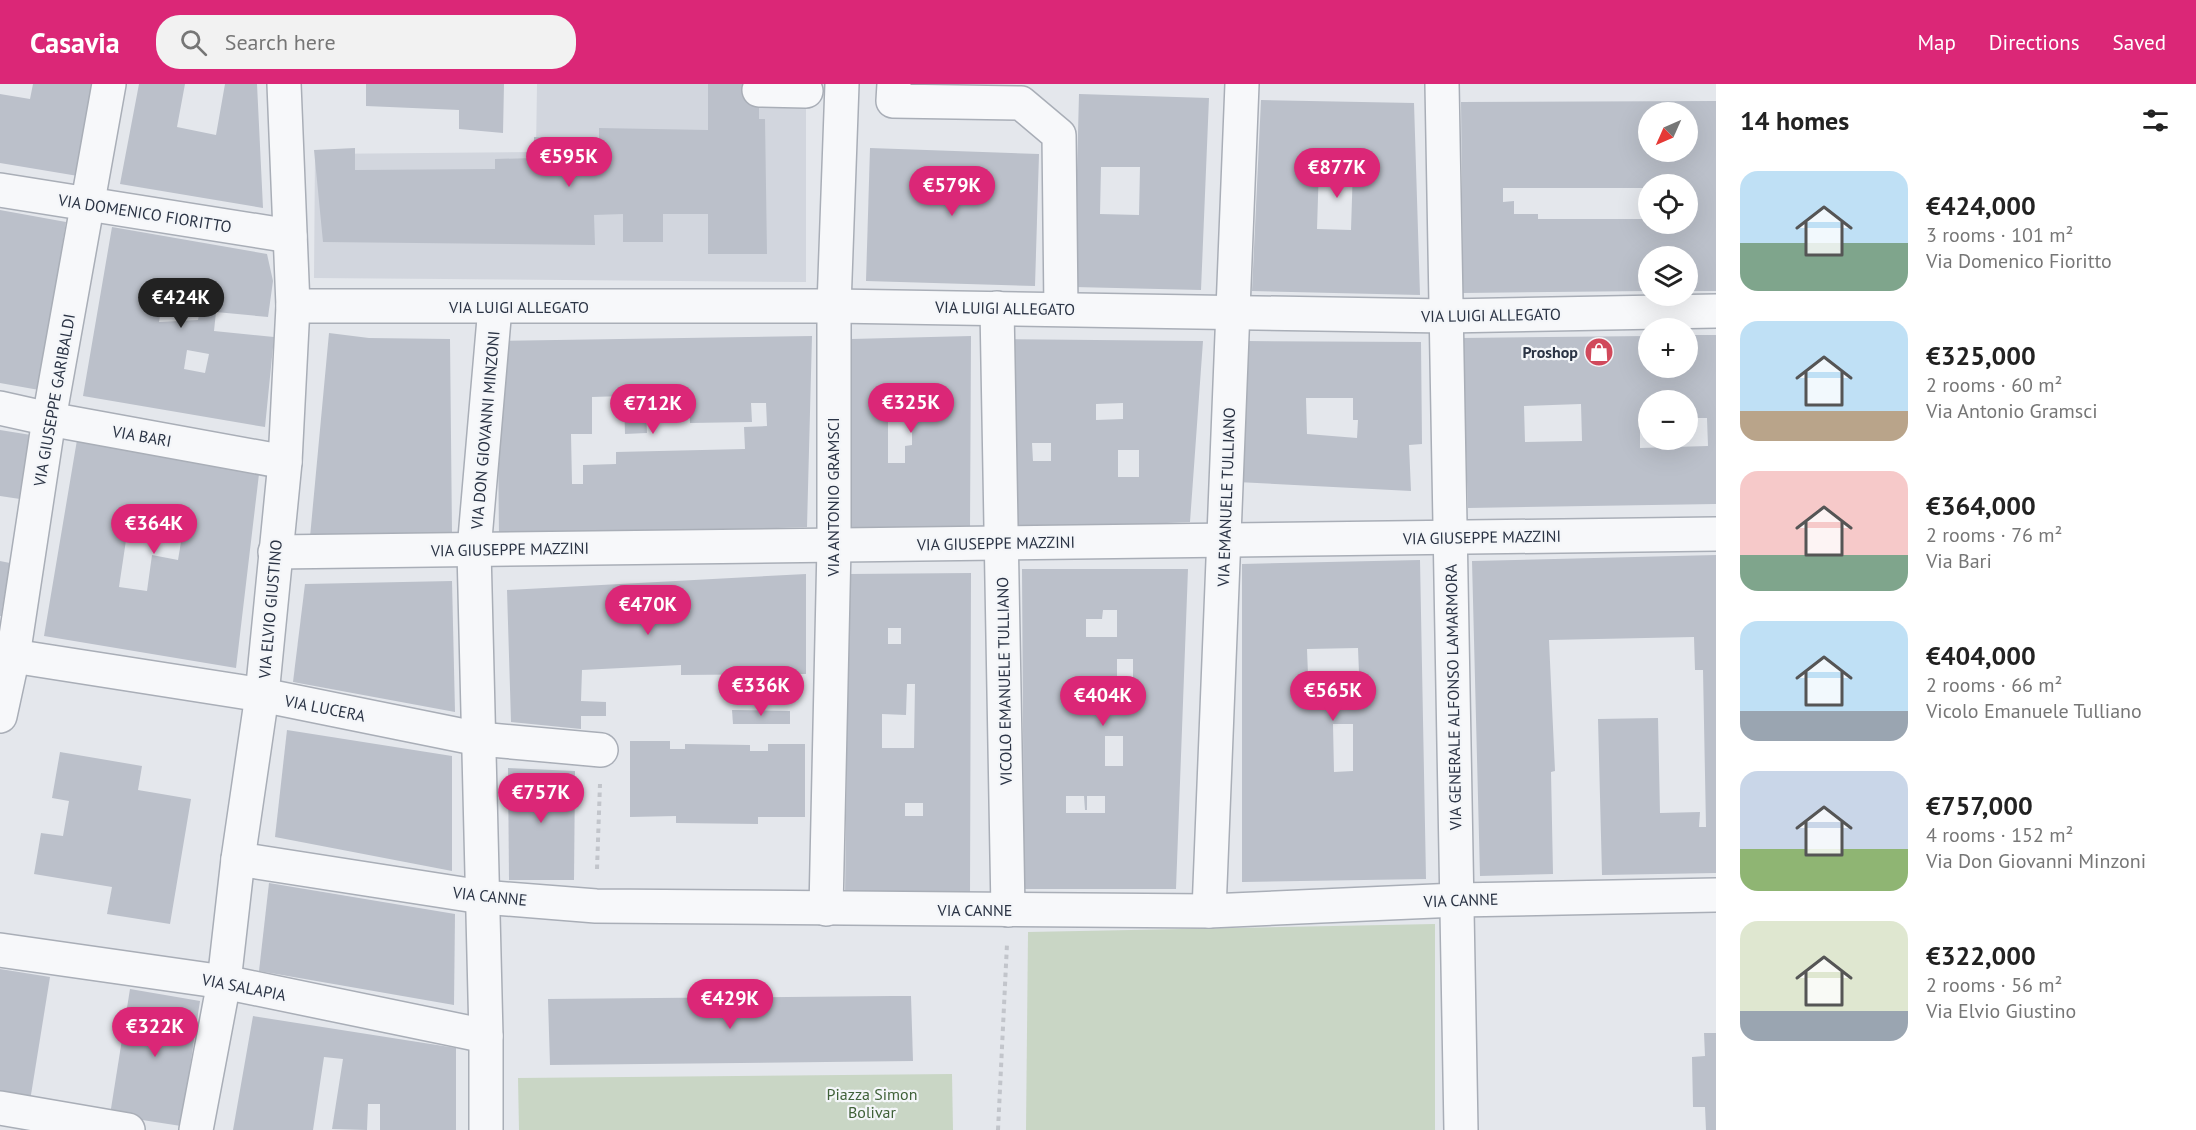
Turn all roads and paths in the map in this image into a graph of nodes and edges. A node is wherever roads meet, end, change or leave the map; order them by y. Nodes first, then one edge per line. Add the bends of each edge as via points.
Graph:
1 (110, 84) edge
2 (284, 84) edge
3 (894, 84) edge
4 (1242, 84) edge
5 (1443, 84) edge
6 (759, 90) dead end
7 (827, 90) edge
8 (1022, 93) edge
9 (0, 190) edge
10 (88, 204) junction
11 (290, 236) junction
12 (293, 306) junction
13 (834, 306) junction
14 (495, 307) junction
15 (997, 308) junction
16 (1061, 309) junction
17 (1716, 311) edge
18 (1233, 312) junction
19 (1446, 316) junction
20 (0, 408) edge
21 (49, 419) junction
22 (285, 462) junction
23 (1716, 534) edge
24 (1450, 538) junction
25 (1225, 540) junction
26 (1001, 543) junction
27 (834, 546) junction
28 (474, 550) junction
29 (275, 552) junction
30 (13, 656) junction
31 (262, 695) junction
32 (0, 716) edge
33 (478, 739) junction
34 (601, 750) joint
35 (238, 859) junction
36 (1716, 895) edge
37 (482, 897) junction
38 (1457, 900) junction
39 (596, 906) junction
40 (826, 909) junction
41 (1008, 910) junction
42 (1209, 911) junction
43 (0, 950) edge
44 (224, 982) junction
45 (486, 1036) junction
46 (0, 1108) edge
47 (128, 1130) edge
48 (196, 1130) edge
49 (486, 1130) edge
50 (998, 1130) edge
51 (1461, 1130) edge

1 - 10 street, VIA GIUSEPPE GARIBALDI
2 - 11 street, VIA ELVIO GIUSTINO
3 - 8 street via 893,101
4 - 18 street, VIA EMANUELE TULLIANO
5 - 19 street, VIA GENERALE ALFONSO LAMARMORA
6 - 7 street
7 - 13 street, VIA ANTONIO GRAMSCI
8 - 16 street via 1059,135
9 - 10 street, VIA DOMENICO FIORITTO
10 - 11 street, VIA DOMENICO FIORITTO
10 - 21 street, VIA GIUSEPPE GARIBALDI
11 - 12 street, VIA ELVIO GIUSTINO
12 - 14 street, VIA LUIGI ALLEGATO
12 - 22 street, VIA ELVIO GIUSTINO
13 - 14 street, VIA LUIGI ALLEGATO
13 - 15 street, VIA LUIGI ALLEGATO
13 - 27 street, VIA ANTONIO GRAMSCI
14 - 28 street, VIA DON GIOVANNI MINZONI
15 - 16 street, VIA LUIGI ALLEGATO
15 - 26 street, VICOLO EMANUELE TULLIANO
16 - 18 street, VIA LUIGI ALLEGATO
17 - 19 street, VIA LUIGI ALLEGATO
18 - 19 street, VIA LUIGI ALLEGATO
18 - 25 street, VIA EMANUELE TULLIANO
19 - 24 street, VIA GENERALE ALFONSO LAMARMORA
20 - 21 street, VIA BARI
21 - 22 street, VIA BARI
21 - 30 street, VIA GIUSEPPE GARIBALDI
22 - 29 street, VIA ELVIO GIUSTINO
23 - 24 street, VIA GIUSEPPE MAZZINI
24 - 25 street, VIA GIUSEPPE MAZZINI
24 - 38 street, VIA GENERALE ALFONSO LAMARMORA
25 - 26 street, VIA GIUSEPPE MAZZINI
25 - 42 street, VIA EMANUELE TULLIANO
26 - 27 street, VIA GIUSEPPE MAZZINI
26 - 41 street, VICOLO EMANUELE TULLIANO
27 - 28 street, VIA GIUSEPPE MAZZINI
27 - 40 street, VIA ANTONIO GRAMSCI
28 - 29 street, VIA GIUSEPPE MAZZINI
28 - 33 street, VIA DON GIOVANNI MINZONI
29 - 31 street, VIA ELVIO GIUSTINO
30 - 31 street, VIA LUCERA
30 - 32 street, VIA GIUSEPPE GARIBALDI
31 - 33 street, VIA LUCERA
31 - 35 street, VIA ELVIO GIUSTINO
33 - 34 street, VIA LUCERA
33 - 37 street, VIA DON GIOVANNI MINZONI
34 - 39 path
35 - 37 street, VIA CANNE
35 - 44 street, VIA ELVIO GIUSTINO
36 - 38 street, VIA CANNE
37 - 39 street, VIA CANNE
37 - 45 street, VIA DON GIOVANNI MINZONI
38 - 42 street, VIA CANNE
38 - 51 street, VIA GENERALE ALFONSO LAMARMORA
39 - 40 street, VIA CANNE
40 - 41 street, VIA CANNE
41 - 42 street, VIA CANNE
41 - 50 path
43 - 44 street, VIA SALAPIA
44 - 45 street, VIA SALAPIA
44 - 48 street, VIA ELVIO GIUSTINO
45 - 49 street, VIA DON GIOVANNI MINZONI
46 - 47 street

